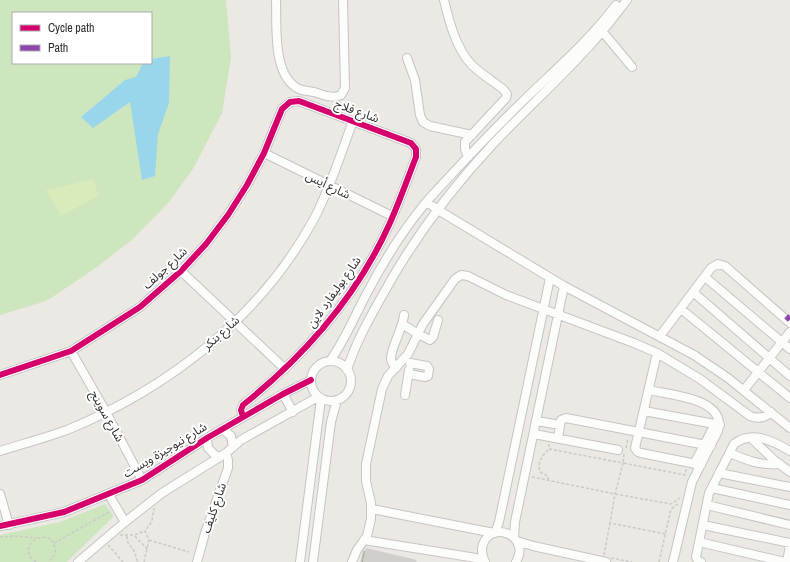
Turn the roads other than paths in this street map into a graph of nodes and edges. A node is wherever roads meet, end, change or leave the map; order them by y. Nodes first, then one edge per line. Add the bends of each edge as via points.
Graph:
1 (276, 0) edge
2 (343, 0) edge
3 (444, 0) edge
4 (620, 0) edge
5 (627, 0) edge
6 (602, 31) junction
7 (407, 58) dead end
8 (632, 67) dead end
9 (282, 109) joint
10 (353, 121) junction
11 (472, 135) junction
12 (264, 153) junction
13 (416, 157) joint
14 (468, 157) junction
15 (329, 185) junction
16 (427, 202) junction
17 (438, 210) junction
18 (392, 216) junction
19 (182, 270) junction
20 (705, 277) junction
21 (550, 278) junction
22 (564, 286) junction
23 (693, 292) junction
24 (682, 308) junction
25 (543, 309) junction
26 (404, 315) dead end
27 (559, 315) junction
28 (438, 320) dead end
29 (236, 321) junction
30 (790, 323) edge
31 (402, 324) junction
32 (790, 332) edge
33 (347, 333) junction
34 (418, 334) junction
35 (660, 336) junction
36 (782, 342) junction
37 (357, 344) junction
38 (790, 349) edge
39 (71, 351) junction
40 (657, 354) junction
41 (409, 358) junction
42 (769, 358) junction
43 (330, 361) junction
44 (396, 368) junction
45 (285, 369) junction
46 (347, 370) junction
47 (758, 371) junction
48 (409, 374) junction
49 (0, 375) edge
50 (790, 376) edge
51 (311, 380) junction
52 (265, 388) junction
53 (648, 390) junction
54 (744, 390) junction
55 (283, 394) junction
56 (405, 395) dead end
57 (320, 398) junction
58 (790, 398) edge
59 (272, 400) junction
60 (337, 400) junction
61 (644, 411) junction
62 (106, 412) junction
63 (293, 412) junction
64 (771, 412) junction
65 (243, 417) junction
66 (537, 421) junction
67 (717, 424) junction
68 (560, 425) junction
69 (790, 428) edge
70 (222, 429) junction
71 (638, 431) junction
72 (534, 434) junction
73 (207, 438) junction
74 (558, 438) junction
75 (751, 438) junction
76 (708, 445) junction
77 (233, 447) junction
78 (618, 450) dead end
79 (0, 451) edge
80 (790, 451) edge
81 (730, 452) junction
82 (223, 455) junction
83 (697, 464) junction
84 (780, 464) junction
85 (790, 472) edge
86 (719, 473) junction
87 (142, 480) junction
88 (790, 487) edge
89 (712, 488) junction
90 (0, 494) edge
91 (109, 495) junction
92 (707, 505) junction
93 (790, 505) edge
94 (372, 509) junction
95 (125, 522) junction
96 (790, 524) edge
97 (9, 525) junction
98 (703, 525) junction
99 (0, 526) edge
100 (494, 533) junction
101 (515, 539) junction
102 (364, 540) junction
103 (699, 542) junction
104 (790, 544) edge
105 (606, 560) edge
106 (78, 562) edge
107 (197, 562) edge
108 (300, 562) edge
109 (313, 562) edge
110 (352, 562) edge
111 (485, 562) edge
112 (516, 562) edge
113 (673, 562) edge
114 (701, 562) edge
115 (786, 562) edge

1 - 2 street via 279,58 285,76 300,89 334,97 341,94 345,88
3 - 11 street via 458,43 471,64 507,94
4 - 14 street via 587,40
5 - 6 street
6 - 8 street
6 - 17 street via 493,144
7 - 11 street via 415,80 420,115 424,122 430,126
9 - 10 street, شارع فلاج via 290,102 299,101
9 - 12 street, شارع جولف
10 - 13 street, شارع فلاج via 411,143 416,149
10 - 15 street, شارع بنكر
11 - 14 street via 465,142
12 - 15 street, شارع أيس
12 - 19 street, شارع جولف via 228,215
13 - 18 street, شارع بوليفارد لاين
14 - 16 street
15 - 18 street, شارع أيس
15 - 29 street, شارع بنكر via 315,216 283,268
16 - 17 street
16 - 33 street via 389,253
17 - 21 street
17 - 37 street via 391,279
18 - 45 street, شارع بوليفارد لاين via 376,251 345,299 310,344
19 - 29 street
19 - 39 street, شارع جولف via 140,307
20 - 23 street
20 - 30 street via 713,266 723,265
20 - 36 street
21 - 22 street
21 - 25 street
22 - 27 street
22 - 35 street
23 - 24 street
23 - 42 street
24 - 35 street
24 - 47 street
25 - 27 street
25 - 34 street via 461,275 455,279
25 - 100 street
26 - 31 street
27 - 40 street
27 - 66 street
28 - 34 street via 432,339
29 - 45 street
29 - 62 street, شارع بنكر via 171,374
31 - 34 street
31 - 44 street via 391,354
32 - 36 street
33 - 37 street
33 - 43 street
34 - 41 street
35 - 54 street via 705,362
36 - 38 street
36 - 42 street
37 - 46 street
39 - 49 street, شارع جولف
39 - 62 street, شارع سوينج
40 - 53 street
40 - 64 street via 700,379 750,416 759,418
41 - 44 street
41 - 48 street
41 - 48 street via 428,366 429,369 426,377
42 - 47 street
42 - 50 street
43 - 46 street via 340,363
43 - 51 street via 317,367
44 - 94 street via 388,376 382,389 366,464 366,481
45 - 52 street, شارع بوليفارد لاين
46 - 60 street via 350,388
47 - 54 street
47 - 58 street
48 - 56 street
51 - 55 street, شارع نيوجيزة ويست
51 - 57 street via 313,391
52 - 59 street
52 - 65 street, شارع بوليفارد لاين via 241,407
53 - 61 street
53 - 67 street via 701,402 715,411 719,417
54 - 64 street
55 - 59 street, شارع نيوجيزة ويست
55 - 63 street
57 - 60 street
57 - 63 street
57 - 108 street
59 - 65 street, شارع نيوجيزة ويست
60 - 109 street
61 - 67 street
61 - 71 street
62 - 79 street, شارع بنكر via 65,430
62 - 87 street, شارع سوينج
63 - 77 street
64 - 69 street
65 - 70 street, شارع نيوجيزة ويست
66 - 68 street
66 - 72 street
67 - 76 street
68 - 71 street via 563,418 568,418
68 - 74 street
70 - 73 street, شارع نيوجيزة ويست
70 - 77 street via 230,436
71 - 76 street
71 - 83 street via 635,448 638,452
72 - 74 street
72 - 101 street via 515,522
73 - 82 street via 206,443 211,452
73 - 87 street, شارع نيوجيزة ويست
74 - 78 street
75 - 80 street via 765,439
75 - 81 street via 740,440 734,444
75 - 84 street
76 - 83 street
77 - 82 street
81 - 84 street via 752,462
81 - 86 street
82 - 95 street via 162,493
82 - 107 street, شارع كليف via 228,460 228,468
83 - 113 street via 684,499
84 - 85 street
86 - 88 street
86 - 89 street
87 - 91 street, شارع نيوجيزة ويست
89 - 92 street
89 - 93 street
90 - 97 street
91 - 95 street
91 - 97 street, شارع نيوجيزة ويست via 64,512
92 - 96 street
92 - 98 street
94 - 100 street
94 - 102 street via 370,528
95 - 106 street
97 - 99 street, شارع نيوجيزة ويست
98 - 103 street
98 - 104 street
100 - 101 street via 507,533
100 - 111 street via 482,546
101 - 105 street via 533,546
101 - 112 street via 520,552
102 - 110 street
102 - 111 street via 476,558
103 - 114 street via 696,557
103 - 115 street
104 - 115 street

